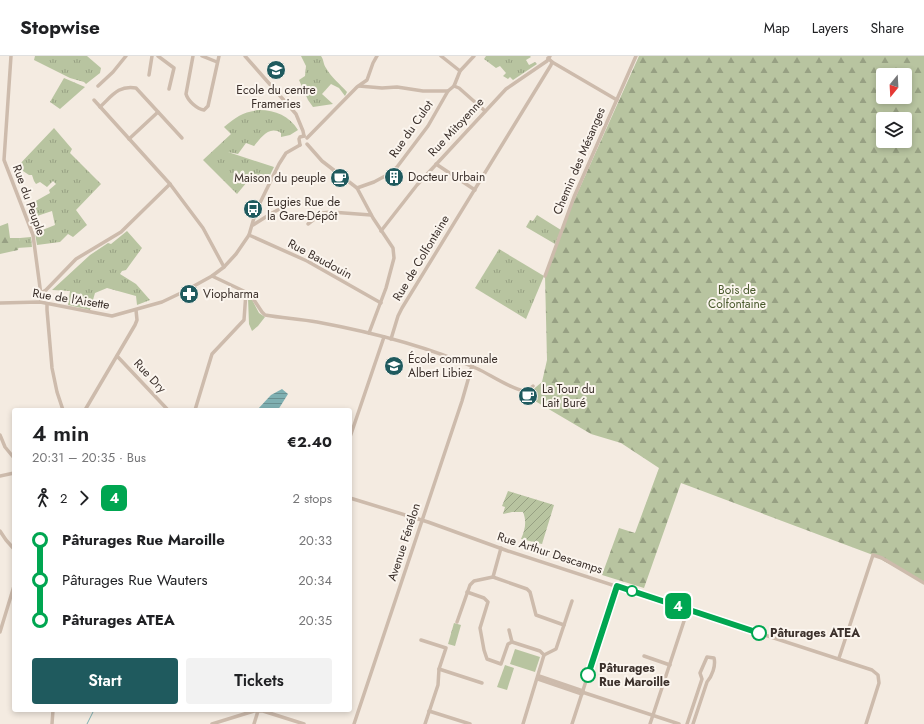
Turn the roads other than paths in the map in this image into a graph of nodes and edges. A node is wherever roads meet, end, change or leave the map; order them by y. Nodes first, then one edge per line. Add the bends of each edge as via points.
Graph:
1 (11, 56) edge
2 (126, 56) edge
3 (152, 56) edge
4 (158, 56) edge
5 (193, 56) edge
6 (202, 56) edge
7 (219, 56) edge
8 (245, 56) edge
9 (377, 56) edge
10 (441, 56) edge
11 (474, 56) edge
12 (636, 56) edge
13 (549, 57) edge
14 (217, 62) junction
15 (552, 62) junction
16 (460, 71) junction
17 (149, 75) dead end
18 (98, 86) dead end
19 (359, 86) junction
20 (454, 86) junction
21 (169, 89) dead end
22 (448, 91) junction
23 (94, 100) dead end
24 (617, 100) junction
25 (100, 107) junction
26 (485, 111) junction
27 (158, 112) junction
28 (305, 137) junction
29 (182, 138) dead end
30 (129, 139) junction
31 (306, 144) junction
32 (300, 145) junction
33 (436, 164) junction
34 (170, 184) junction
35 (357, 188) junction
36 (475, 190) junction
37 (297, 200) dead end
38 (371, 215) junction
39 (308, 224) dead end
40 (253, 225) junction
41 (381, 231) junction
42 (249, 235) junction
43 (224, 267) junction
44 (212, 276) junction
45 (545, 276) dead end
46 (246, 292) junction
47 (41, 293) junction
48 (41, 302) junction
49 (0, 303) edge
50 (48, 303) junction
51 (381, 303) junction
52 (136, 310) junction
53 (369, 333) junction
54 (384, 337) junction
55 (391, 339) junction
56 (117, 356) junction
57 (472, 366) junction
58 (533, 386) dead end
59 (62, 408) edge
60 (86, 408) edge
61 (166, 408) edge
62 (196, 408) edge
63 (352, 430) edge
64 (0, 435) edge
65 (12, 455) edge
66 (12, 473) edge
67 (0, 476) edge
68 (352, 499) edge
69 (422, 521) junction
70 (0, 531) edge
71 (12, 546) edge
72 (501, 548) junction
73 (492, 577) junction
74 (924, 583) edge
75 (617, 586) junction
76 (467, 592) junction
77 (12, 594) edge
78 (572, 601) dead end
79 (9, 605) junction
80 (12, 606) edge
81 (688, 609) junction
82 (457, 622) dead end
83 (564, 625) junction
84 (509, 630) dead end
85 (0, 632) edge
86 (420, 640) dead end
87 (512, 642) junction
88 (544, 655) junction
89 (644, 656) dead end
90 (839, 658) junction
91 (670, 665) junction
92 (439, 669) junction
93 (538, 678) junction
94 (482, 683) dead end
95 (582, 692) junction
96 (429, 711) junction
97 (53, 712) edge
98 (251, 712) edge
99 (258, 712) edge
100 (266, 712) edge
101 (653, 715) junction
102 (52, 724) edge
103 (212, 724) edge
104 (254, 724) edge
105 (304, 724) edge
106 (354, 724) edge
107 (425, 724) edge
108 (470, 724) edge
109 (523, 724) edge
110 (572, 724) edge
111 (650, 724) edge
112 (679, 724) edge
113 (687, 724) edge
114 (693, 724) edge
115 (866, 724) edge

1 - 47 street, Rue du Peuple via 4,160 33,234
2 - 18 street
3 - 17 street
4 - 21 street via 174,68
5 - 14 street via 186,94 199,109 204,110 208,106
6 - 14 street
7 - 14 street
8 - 28 street via 296,114
9 - 19 street via 367,80
10 - 16 street
11 - 16 street
12 - 24 street, Chemin des Mésanges
13 - 15 street
13 - 26 street, Rue Mitoyenne via 547,61 506,89
15 - 24 street
15 - 36 street, Rue de Colfontaine
16 - 20 street
19 - 22 street
19 - 28 street
20 - 22 street, Rue du Culot
20 - 26 street
22 - 35 street, Rue du Culot via 428,126 397,167 374,182
23 - 25 street
24 - 45 street, Chemin des Mésanges via 567,213
25 - 27 street via 117,91 130,87 136,88
25 - 30 street
26 - 33 street, Rue Mitoyenne
27 - 29 street
27 - 30 street
28 - 31 street via 308,142
28 - 32 street via 299,139
30 - 34 street
31 - 32 street
31 - 35 street via 322,161
32 - 40 street, Rue de l'Aisette via 289,150 279,164 256,211
33 - 36 street
33 - 41 street, Rue Mitoyenne
34 - 43 street via 203,228
34 - 47 street via 121,232 76,259
35 - 38 street
36 - 55 street, Rue de Colfontaine via 402,308
37 - 40 street
38 - 39 street via 322,213
38 - 41 street
40 - 42 street, Rue de l'Aisette
41 - 51 street via 392,246 394,256
42 - 43 street, Rue de l'Aisette
42 - 51 street, Rue Baudouin via 307,262
43 - 44 street, Rue de l'Aisette
44 - 46 street
44 - 52 street, Rue de l'Aisette via 169,299
46 - 53 street via 266,315
46 - 62 street via 244,320 212,354
47 - 48 street, Rue du Peuple
48 - 49 street, Rue de l'Aisette
48 - 50 street, Rue de l'Aisette
50 - 52 street, Rue de l'Aisette via 109,316
50 - 59 street via 46,310 52,368 56,392
51 - 53 street
52 - 56 street via 137,320
53 - 54 street
54 - 55 street
54 - 63 street
55 - 57 street
56 - 60 street
56 - 61 street, Rue Dry
57 - 58 street via 519,390 527,391
57 - 69 street, Avenue Fénélon
64 - 65 street
66 - 67 street
68 - 69 street, Rue Arthur Descamps
69 - 72 street, Rue Arthur Descamps
69 - 106 street, Avenue Fénélon
70 - 71 street
72 - 73 street
72 - 75 street, Rue Arthur Descamps
73 - 76 street via 472,582
73 - 83 street via 527,589 536,615
74 - 90 street via 873,555
75 - 81 street, Rue Arthur Descamps
75 - 95 street
76 - 82 street
76 - 87 street via 488,602 480,628 487,659 501,664 508,644
77 - 79 street
78 - 83 street
79 - 80 street
79 - 85 street
81 - 90 street, Rue Arthur Descamps
81 - 91 street
83 - 88 street via 556,648
84 - 87 street
86 - 92 street via 446,648
87 - 88 street via 540,651
88 - 93 street
89 - 91 street
90 - 115 street, Rue Arthur Descamps via 872,670 878,675 878,688
91 - 101 street
92 - 94 street
92 - 96 street via 438,685
93 - 95 street
93 - 109 street
95 - 101 street
95 - 110 street
96 - 107 street
96 - 108 street
97 - 102 street
98 - 103 street
99 - 104 street
100 - 105 street
101 - 111 street
101 - 112 street
113 - 114 street via 702,679 700,673 707,657 714,658 711,677

